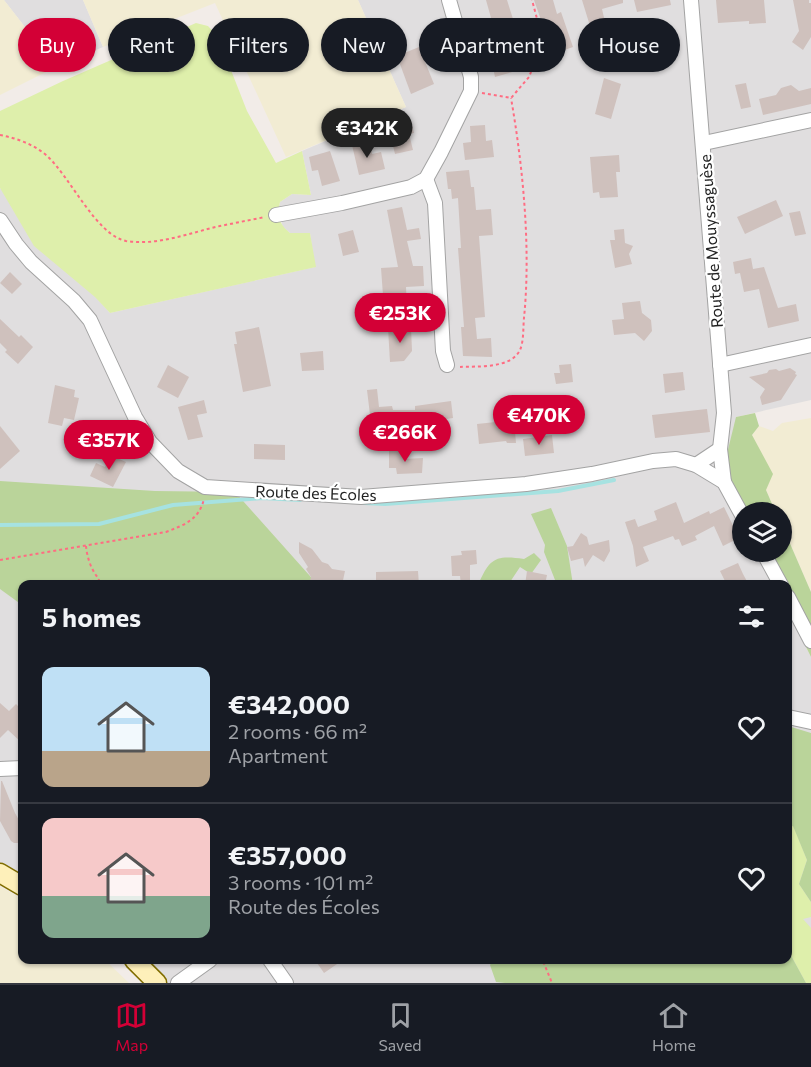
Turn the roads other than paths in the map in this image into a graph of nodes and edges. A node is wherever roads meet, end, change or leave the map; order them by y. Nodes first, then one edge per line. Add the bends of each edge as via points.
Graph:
1 (449, 0) edge
2 (692, 0) edge
3 (811, 120) edge
4 (704, 143) junction
5 (426, 179) junction
6 (276, 215) road end
7 (0, 220) edge
8 (811, 345) edge
9 (447, 365) road end
10 (720, 365) junction
11 (720, 449) junction
12 (696, 465) junction
13 (724, 482) junction
14 (735, 502) edge
15 (768, 562) edge
16 (778, 580) edge
17 (792, 605) edge
18 (811, 641) edge
19 (792, 718) edge
20 (811, 722) edge
21 (18, 768) edge
22 (0, 769) edge
23 (0, 873) edge
24 (18, 884) edge
25 (125, 964) edge
26 (138, 964) edge
27 (204, 964) edge
28 (273, 964) edge
29 (142, 983) edge
30 (157, 983) edge
31 (178, 983) edge
32 (286, 983) edge

1 - 5 street via 471,77 471,91
2 - 4 street, Route de Mouyssaguèse
3 - 4 street
4 - 10 street, Route de Mouyssaguèse
5 - 6 street via 411,187
5 - 9 street via 435,203 442,351
7 - 12 street, Route des Écoles via 31,262 90,320 150,442 178,471 205,487 361,497 526,484 664,460
8 - 10 street
10 - 11 street, Route de Mouyssaguèse via 724,413
11 - 12 street
11 - 13 street, Route de Mouyssaguèse
12 - 13 street, Route des Écoles
13 - 14 street
15 - 16 street
17 - 18 street
19 - 20 street
21 - 22 street
23 - 24 street
25 - 29 street
26 - 30 street
27 - 31 street
28 - 32 street

